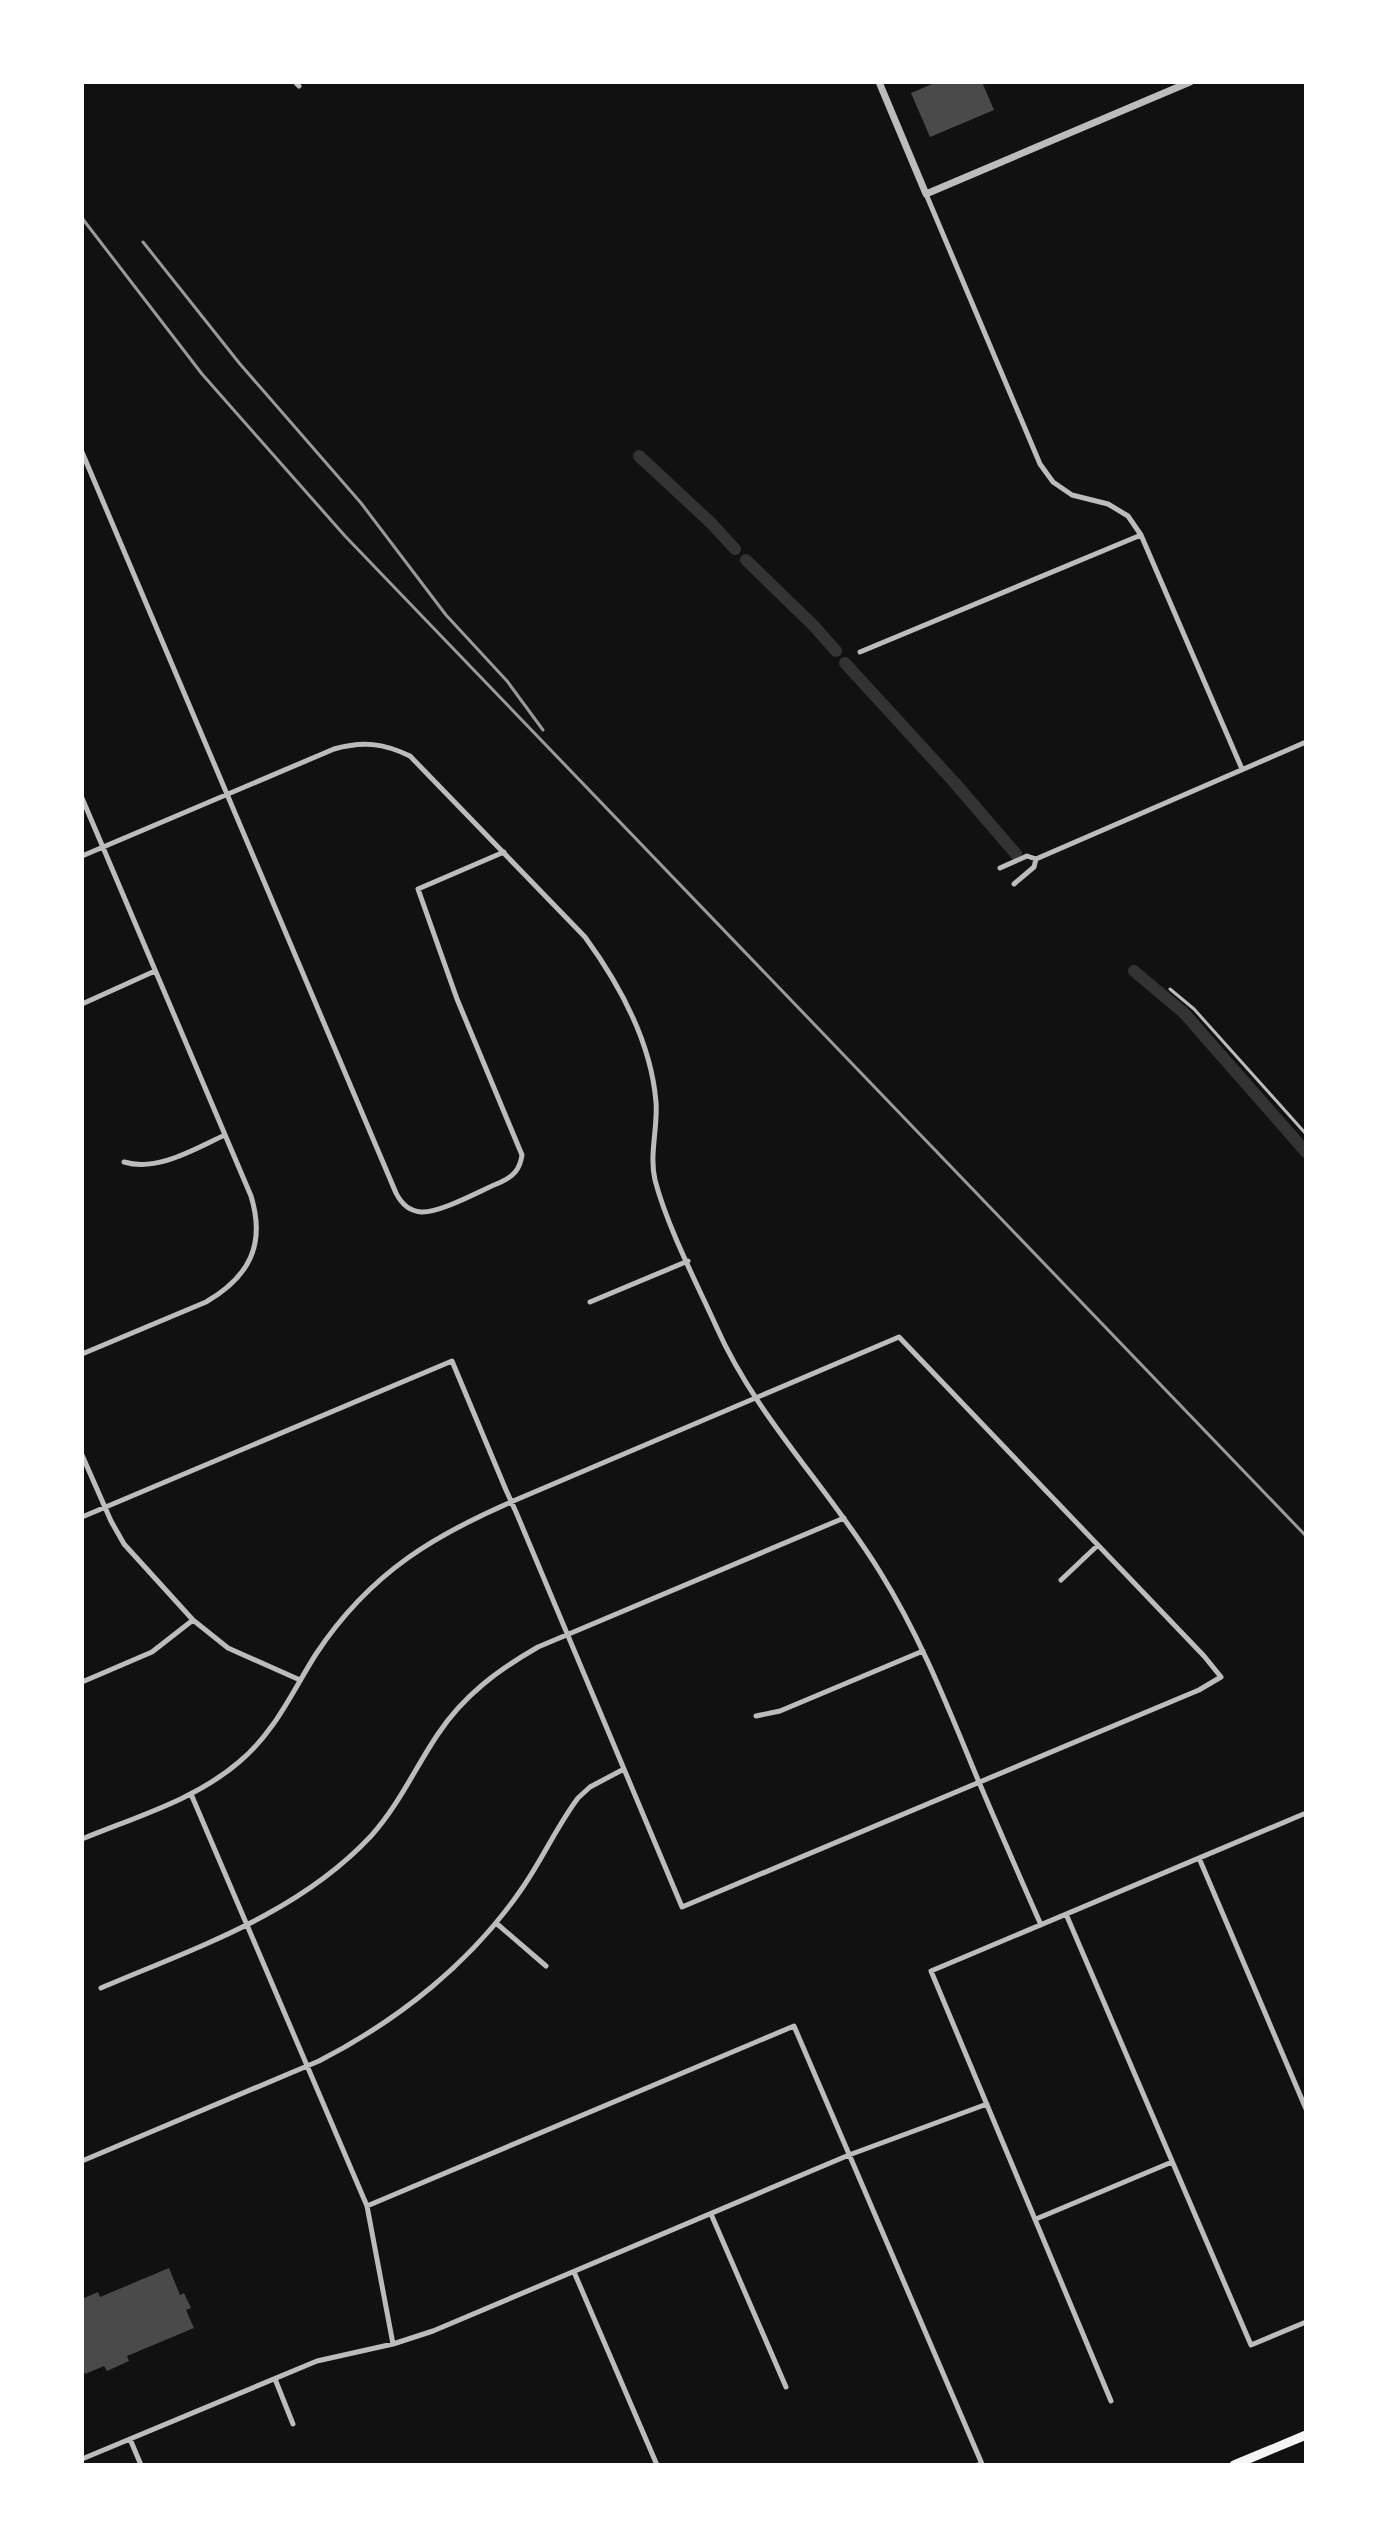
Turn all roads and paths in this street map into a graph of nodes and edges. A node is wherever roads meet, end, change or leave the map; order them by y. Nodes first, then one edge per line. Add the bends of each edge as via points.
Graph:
1 (879, 82) edge
2 (1190, 82) edge
3 (926, 194) junction
4 (82, 452) edge
5 (1141, 535) junction
6 (860, 652) dead end
7 (1306, 742) edge
8 (1242, 769) junction
9 (227, 795) junction
10 (82, 798) edge
11 (103, 847) junction
12 (504, 852) junction
13 (82, 856) edge
14 (1037, 859) junction
15 (1000, 868) dead end
16 (1014, 884) dead end
17 (155, 971) junction
18 (1170, 989) dead end
19 (82, 1004) edge
20 (1306, 1134) edge
21 (225, 1135) junction
22 (124, 1162) dead end
23 (688, 1261) junction
24 (590, 1302) dead end
25 (82, 1354) edge
26 (756, 1398) junction
27 (82, 1455) edge
28 (511, 1501) junction
29 (105, 1507) junction
30 (82, 1517) edge
31 (844, 1518) junction
32 (1098, 1545) junction
33 (1061, 1580) dead end
34 (193, 1620) junction
35 (567, 1635) junction
36 (923, 1651) junction
37 (300, 1680) junction
38 (82, 1682) edge
39 (756, 1716) dead end
40 (624, 1769) junction
41 (979, 1783) junction
42 (191, 1794) junction
43 (1306, 1813) edge
44 (82, 1839) edge
45 (1199, 1858) junction
46 (1066, 1914) junction
47 (496, 1923) junction
48 (248, 1925) junction
49 (1041, 1925) junction
50 (546, 1966) dead end
51 (101, 1988) dead end
52 (307, 2066) junction
53 (987, 2104) junction
54 (1306, 2109) edge
55 (849, 2155) junction
56 (82, 2161) edge
57 (1172, 2162) junction
58 (367, 2206) junction
59 (711, 2214) junction
60 (1036, 2219) junction
61 (574, 2272) junction
62 (1306, 2322) edge
63 (393, 2344) junction
64 (275, 2379) junction
65 (786, 2387) dead end
66 (1111, 2401) dead end
67 (293, 2424) dead end
68 (1306, 2435) edge
69 (130, 2439) junction
70 (82, 2459) edge
71 (980, 2464) edge
72 (141, 2465) edge
73 (657, 2465) edge
74 (1234, 2465) edge

1 - 3 street
2 - 3 street
3 - 5 street via 1040,464 1072,495 1108,504 1128,516
4 - 9 street
5 - 6 street
5 - 8 street
7 - 8 street
8 - 14 street
9 - 11 street
9 - 12 street via 334,749 369,742 410,756
9 - 12 street via 396,1193 405,1206 422,1212 510,1177 521,1165 522,1155 418,889
10 - 11 street
11 - 13 street
11 - 17 street
12 - 23 street via 585,937 625,1000 643,1043 656,1098 655,1178
14 - 15 street via 1027,856
14 - 16 street
17 - 19 street
17 - 21 street
18 - 20 lane
21 - 22 street via 153,1165
21 - 25 street via 256,1213 253,1255 237,1280 215,1297
23 - 24 street
23 - 26 street
26 - 28 street
26 - 31 street
26 - 32 street via 899,1337
27 - 29 street
28 - 29 street via 452,1361
28 - 35 street
28 - 37 street via 443,1533 389,1572 346,1615
29 - 30 street
29 - 34 street via 133,1555
31 - 35 street
31 - 36 street
32 - 33 street
32 - 41 street via 1221,1677
34 - 37 street via 228,1648
34 - 38 street via 152,1652
35 - 40 street
35 - 48 street via 498,1671 464,1700 372,1835 301,1896
36 - 39 street via 780,1711
36 - 41 street
37 - 42 street via 280,1717 255,1747
40 - 41 street via 682,1907
40 - 47 street via 578,1798
41 - 49 street
42 - 44 street
42 - 48 street
43 - 45 street
45 - 46 street
45 - 54 street
46 - 49 street
46 - 57 street
47 - 50 street
47 - 52 street via 415,2001
48 - 51 street
48 - 52 street
49 - 53 street via 931,1971
52 - 56 street
52 - 58 street
53 - 55 street
53 - 60 street
55 - 58 street via 794,2026
55 - 59 street
55 - 71 street
57 - 60 street
57 - 62 street via 1251,2345
58 - 63 street
59 - 61 street
59 - 65 street
60 - 66 street
61 - 63 street
61 - 73 street
63 - 64 street via 330,2357
64 - 67 street
64 - 69 street
68 - 74 main road
69 - 70 street
69 - 72 street

